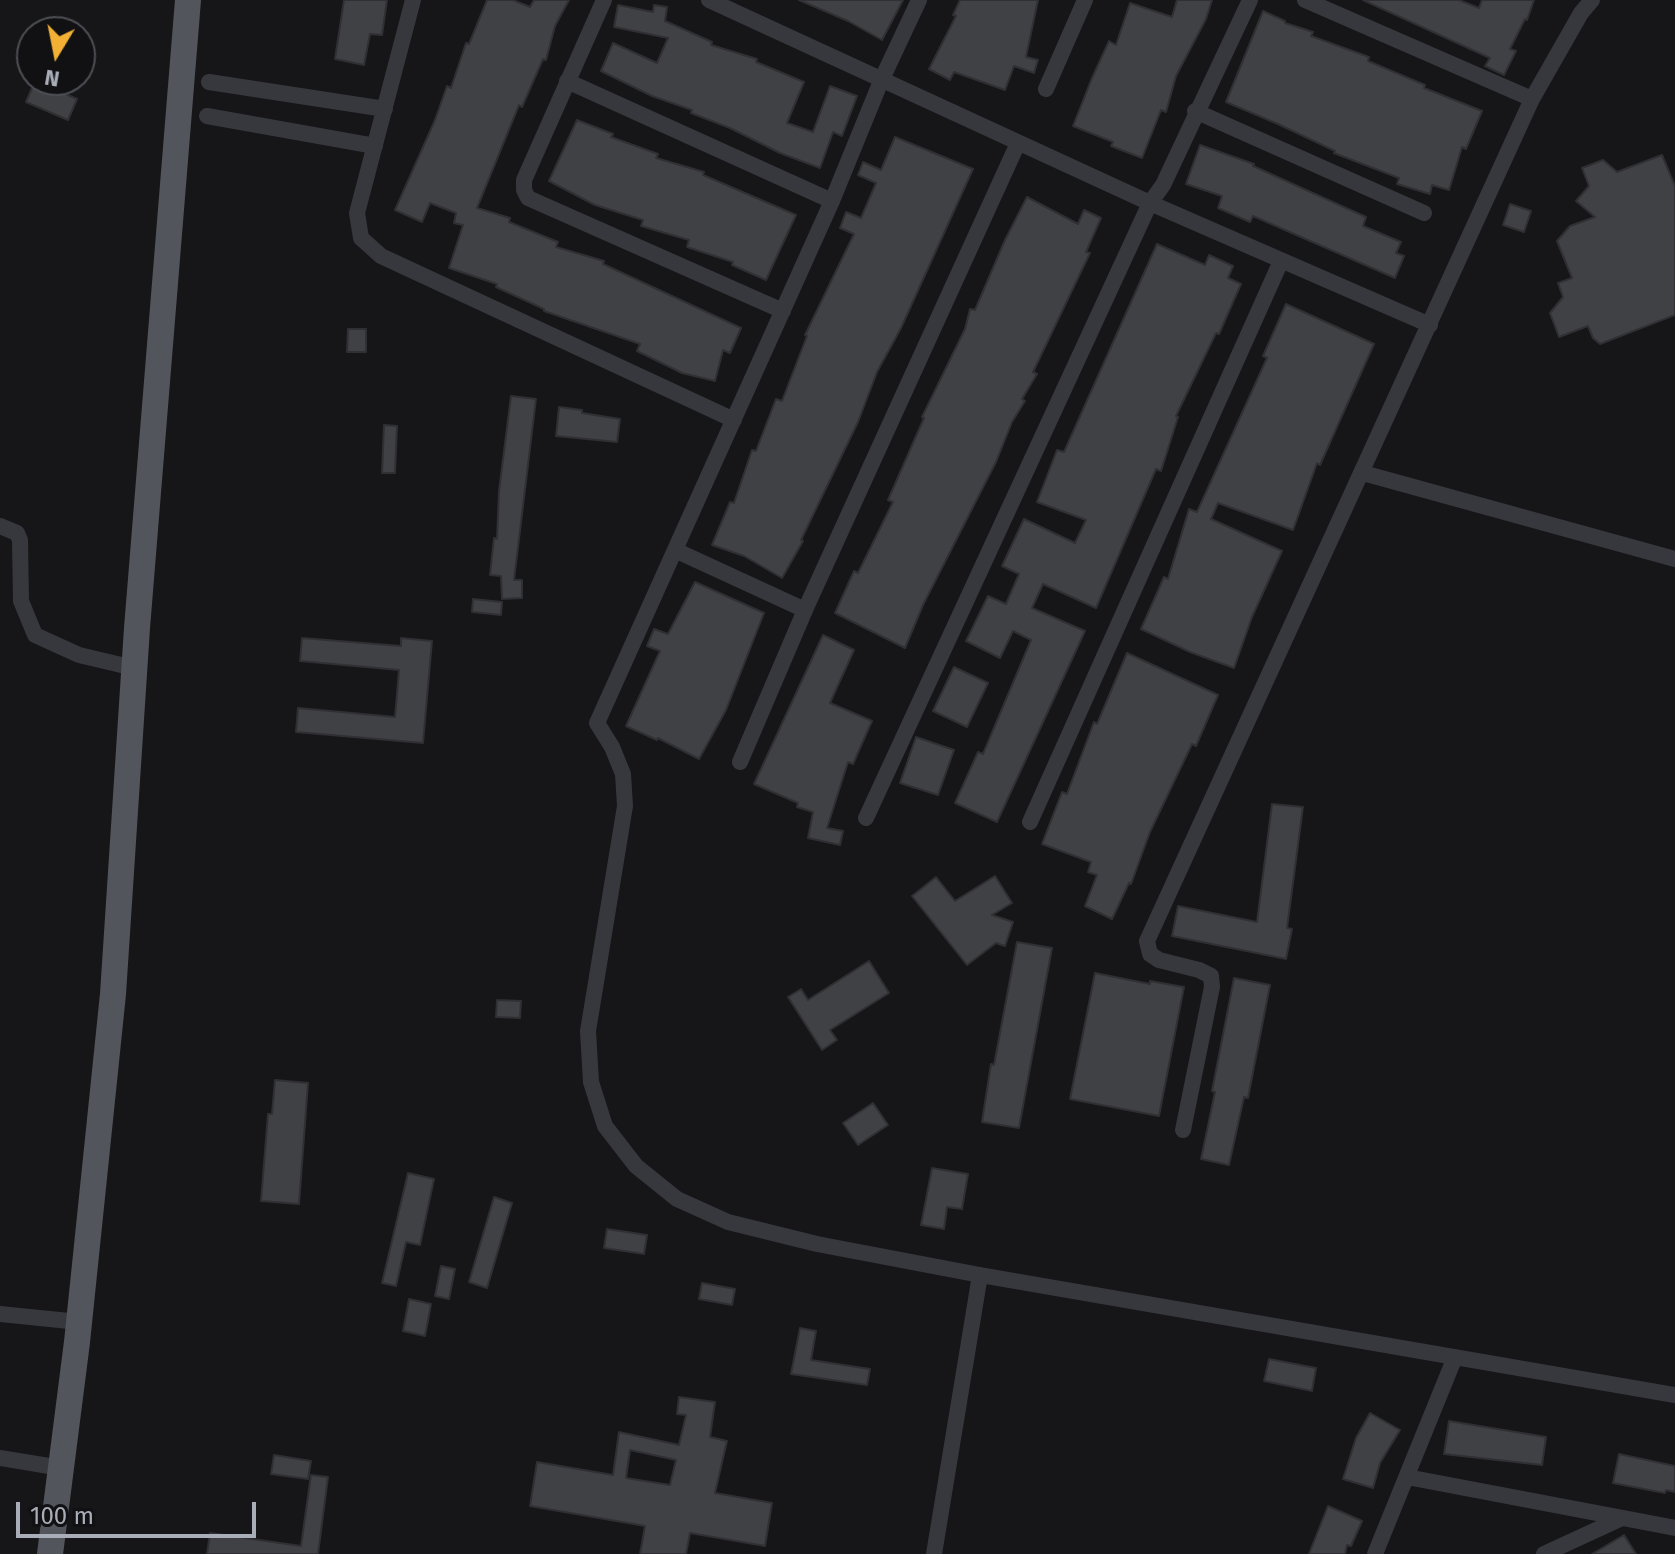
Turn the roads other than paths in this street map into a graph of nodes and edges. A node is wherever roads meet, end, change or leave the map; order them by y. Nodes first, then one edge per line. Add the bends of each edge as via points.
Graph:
1 (188, 0) edge
2 (413, 0) edge
3 (604, 0) edge
4 (709, 0) edge
5 (919, 0) edge
6 (1085, 0) edge
7 (1250, 0) edge
8 (1305, 0) edge
9 (1592, 0) edge
10 (567, 81) junction
11 (881, 81) junction
12 (209, 82) dead end
13 (1046, 89) dead end
14 (1532, 99) junction
15 (385, 109) junction
16 (1195, 111) junction
17 (207, 116) dead end
18 (1018, 143) junction
19 (375, 146) junction
20 (832, 201) junction
21 (1150, 203) junction
22 (1424, 213) dead end
23 (1281, 261) junction
24 (783, 311) junction
25 (1430, 325) junction
26 (734, 420) junction
27 (1363, 473) junction
28 (0, 526) edge
29 (677, 551) junction
30 (1675, 559) edge
31 (805, 610) junction
32 (134, 668) junction
33 (740, 762) dead end
34 (866, 818) dead end
35 (1030, 822) dead end
36 (1183, 1130) dead end
37 (980, 1275) junction
38 (0, 1314) edge
39 (79, 1322) junction
40 (1455, 1357) junction
41 (1675, 1395) edge
42 (0, 1458) edge
43 (61, 1468) junction
44 (1407, 1477) junction
45 (1622, 1518) junction
46 (1675, 1528) edge
47 (50, 1554) edge
48 (934, 1554) edge
49 (1375, 1554) edge
50 (1544, 1554) edge

1 - 32 main road
2 - 15 street
3 - 10 street
4 - 11 street
5 - 11 street
6 - 13 street
7 - 16 street
8 - 14 street
9 - 14 street
10 - 20 street
10 - 24 street via 524,180 528,198
11 - 18 street
11 - 20 street
12 - 15 street
14 - 25 street
15 - 19 street
16 - 21 street
16 - 22 street
17 - 19 street
18 - 21 street
18 - 31 street
19 - 26 street via 357,213 361,238 381,256
20 - 24 street
21 - 23 street
21 - 34 street
23 - 25 street
23 - 35 street
24 - 26 street
25 - 27 street
26 - 29 street
27 - 30 street
27 - 36 street via 1147,941 1150,954 1159,960 1211,976
28 - 32 street via 17,533 20,540 21,601 35,635 79,655
29 - 31 street
29 - 37 street via 597,723 623,774 625,806 588,1031 591,1082 605,1126 636,1166 677,1199 728,1222
31 - 33 street
32 - 39 main road via 113,994
37 - 40 street
37 - 48 street
38 - 39 street
39 - 43 main road
40 - 41 street
40 - 44 street
42 - 43 street
43 - 47 main road
44 - 45 street
44 - 49 street
45 - 46 street
45 - 50 street

